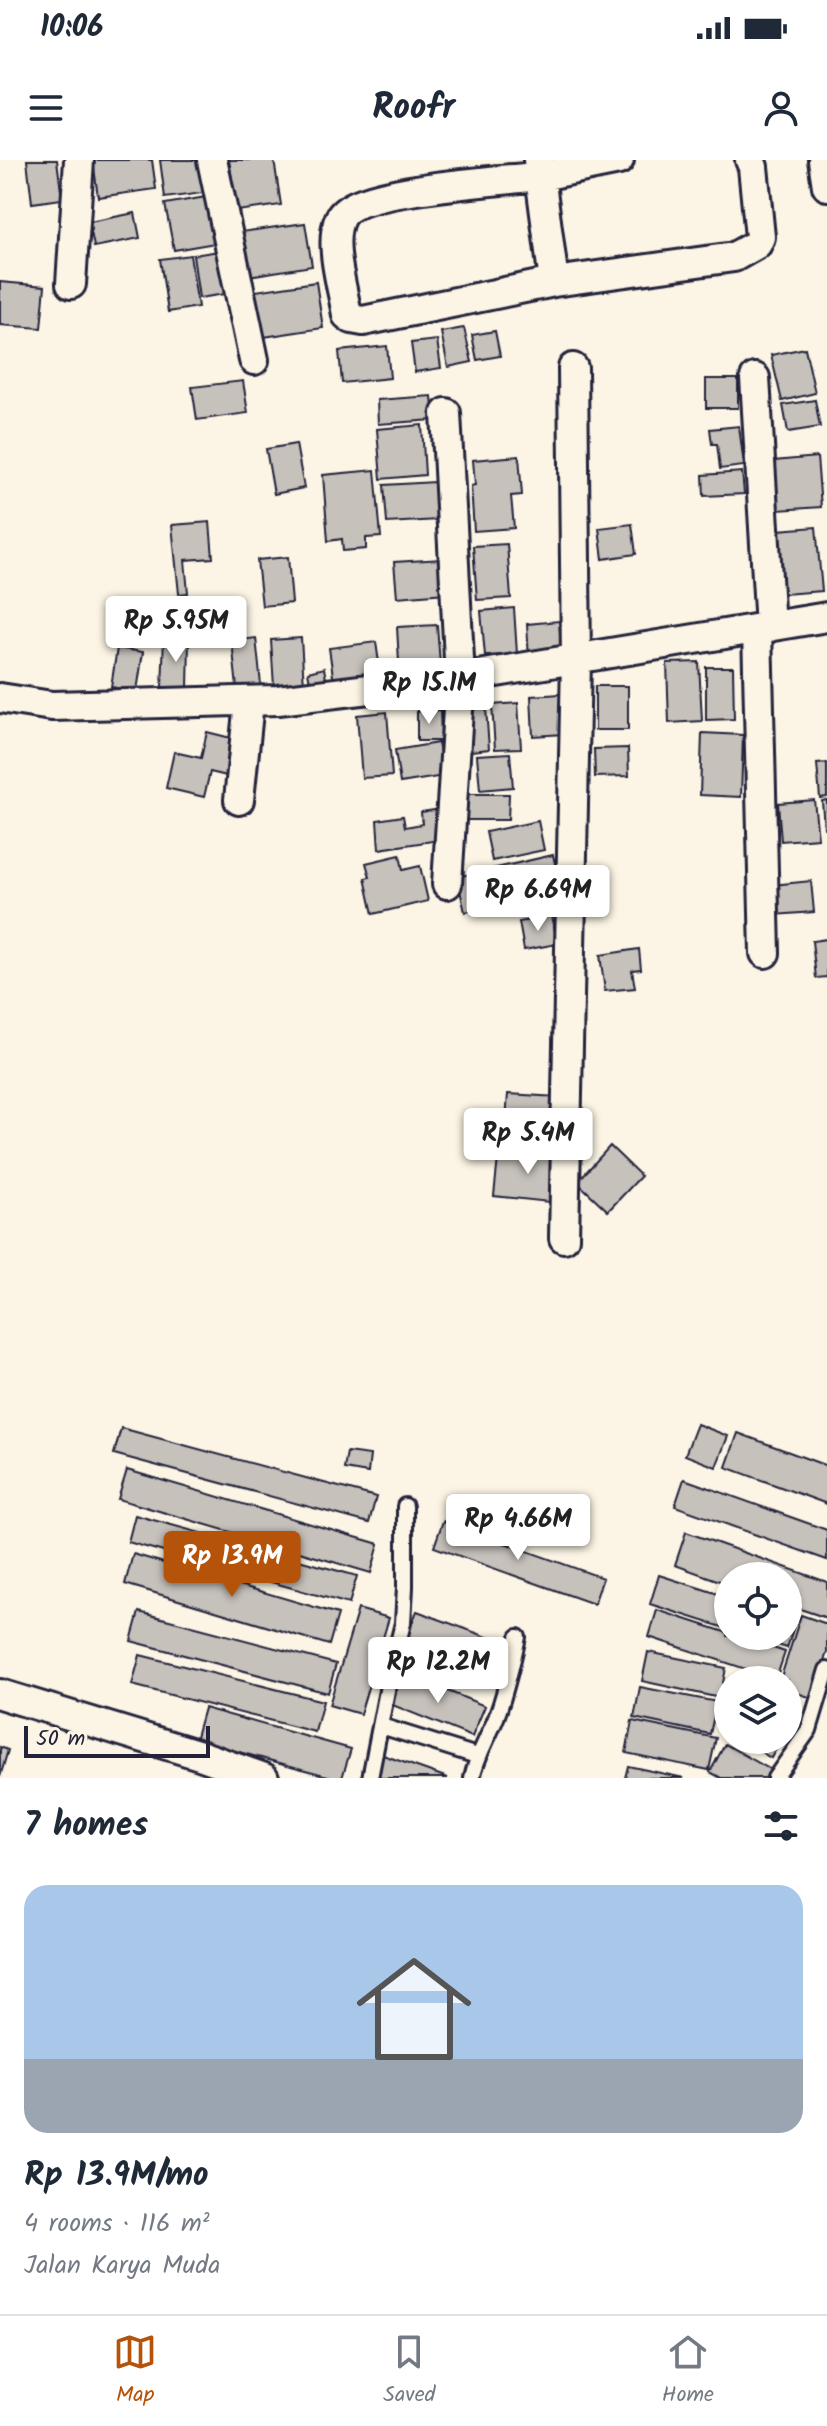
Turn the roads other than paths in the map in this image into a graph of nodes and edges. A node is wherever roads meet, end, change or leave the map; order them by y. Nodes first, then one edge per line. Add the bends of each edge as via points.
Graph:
1 (79, 160) edge
2 (212, 160) edge
3 (619, 160) edge
4 (750, 160) edge
5 (823, 160) edge
6 (539, 168) edge
7 (827, 186) edge
8 (554, 282) junction
9 (71, 284) dead end
10 (254, 360) dead end
11 (573, 368) dead end
12 (755, 378) dead end
13 (446, 413) dead end
14 (827, 617) edge
15 (764, 628) junction
16 (576, 660) junction
17 (460, 678) junction
18 (0, 698) edge
19 (249, 702) junction
20 (239, 800) dead end
21 (447, 884) dead end
22 (765, 953) dead end
23 (564, 1238) dead end
24 (405, 1506) dead end
25 (518, 1637) dead end
26 (827, 1670) edge
27 (0, 1694) edge
28 (381, 1726) junction
29 (477, 1756) junction
30 (264, 1778) edge
31 (370, 1778) edge
32 (472, 1778) edge
33 (775, 1778) edge

1 - 9 street
2 - 10 street
3 - 6 street
4 - 8 street via 760,237 746,252
5 - 7 street
6 - 8 street
6 - 8 street via 351,206 341,215 335,245 347,315 363,321
11 - 16 street
12 - 15 street
13 - 17 street
14 - 15 street
15 - 16 street
15 - 22 street
16 - 17 street
16 - 23 street
17 - 19 street
17 - 21 street
18 - 19 street via 52,706
19 - 20 street
24 - 28 lane via 403,1623
25 - 29 lane via 507,1685
26 - 33 lane via 809,1730
27 - 30 street
28 - 29 lane
28 - 31 lane
29 - 32 lane

